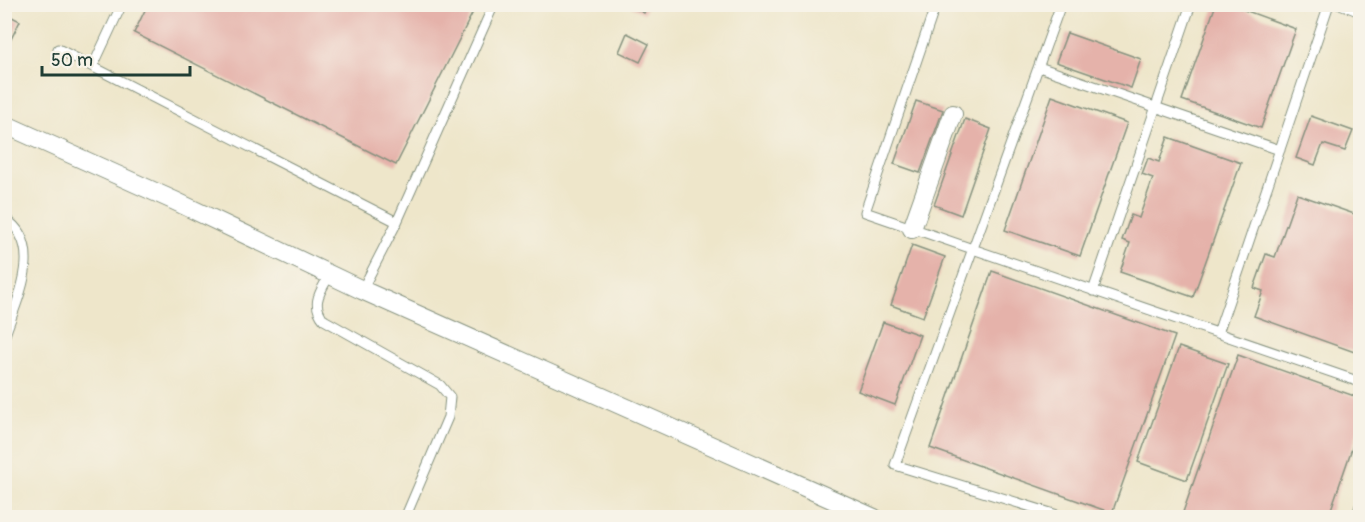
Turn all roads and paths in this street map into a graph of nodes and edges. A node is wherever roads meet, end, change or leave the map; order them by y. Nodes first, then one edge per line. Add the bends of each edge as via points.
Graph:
1 (122, 4) edge
2 (494, 4) edge
3 (936, 4) edge
4 (1061, 4) edge
5 (1191, 4) edge
6 (1329, 4) edge
7 (1340, 4) edge
8 (1355, 8) edge
9 (58, 49) dead end
10 (93, 66) junction
11 (1039, 67) junction
12 (1156, 107) junction
13 (953, 114) dead end
14 (4, 124) edge
15 (1280, 150) junction
16 (4, 218) edge
17 (398, 222) junction
18 (912, 229) junction
19 (973, 251) junction
20 (330, 274) junction
21 (362, 290) junction
22 (1093, 291) junction
23 (1218, 333) junction
24 (4, 338) edge
25 (1360, 382) edge
26 (1360, 506) edge
27 (405, 518) edge
28 (874, 518) edge
29 (1067, 518) edge
30 (1356, 518) edge

1 - 10 lane
2 - 17 lane
3 - 18 lane via 865,212
4 - 11 lane
5 - 12 lane
6 - 15 lane
7 - 8 lane
9 - 10 lane
10 - 17 lane
11 - 12 lane
11 - 19 lane
12 - 15 lane
12 - 22 lane
13 - 18 street
14 - 20 street
15 - 23 lane
16 - 24 lane via 26,243 27,266
17 - 21 lane
18 - 19 lane
19 - 22 lane
19 - 29 lane via 895,465
20 - 21 street
20 - 27 lane via 316,300 317,311 324,320 440,385 450,397 448,417
21 - 28 street
22 - 23 lane
23 - 25 lane
26 - 30 lane

